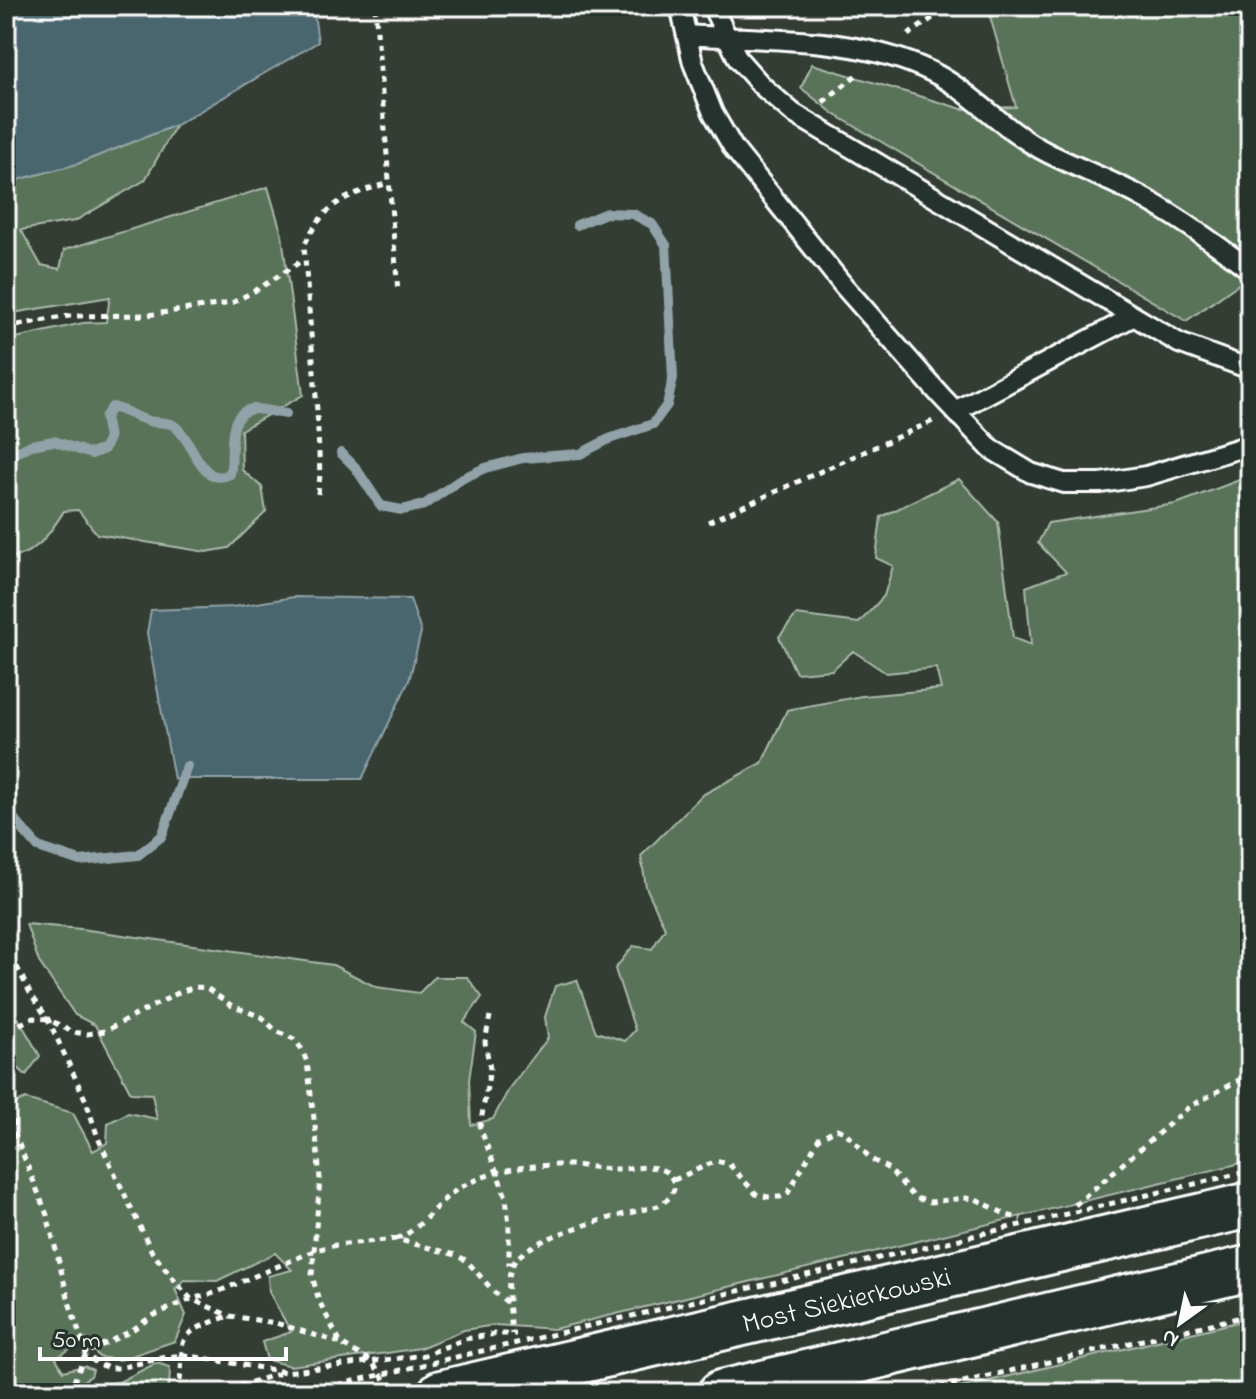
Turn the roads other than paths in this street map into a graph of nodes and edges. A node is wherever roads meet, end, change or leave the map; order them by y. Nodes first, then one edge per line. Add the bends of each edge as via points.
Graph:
1 (680, 6) edge
2 (712, 6) edge
3 (687, 35) junction
4 (728, 38) junction
5 (1250, 270) edge
6 (1134, 316) junction
7 (1250, 369) edge
8 (955, 411) junction
9 (1250, 445) edge
10 (1250, 1205) edge
11 (1250, 1268) edge
12 (441, 1393) edge
13 (721, 1393) edge

1 - 3 lane
2 - 4 lane
3 - 4 lane
3 - 8 lane via 713,113 734,149 843,285
4 - 5 lane via 835,44 930,71 1022,138 1179,218
4 - 6 lane via 738,59 793,113
6 - 7 lane via 1179,343
6 - 8 lane
8 - 9 lane via 991,449 1031,473 1064,483 1146,476
10 - 12 main road, Most Siekierkowski
11 - 13 main road

